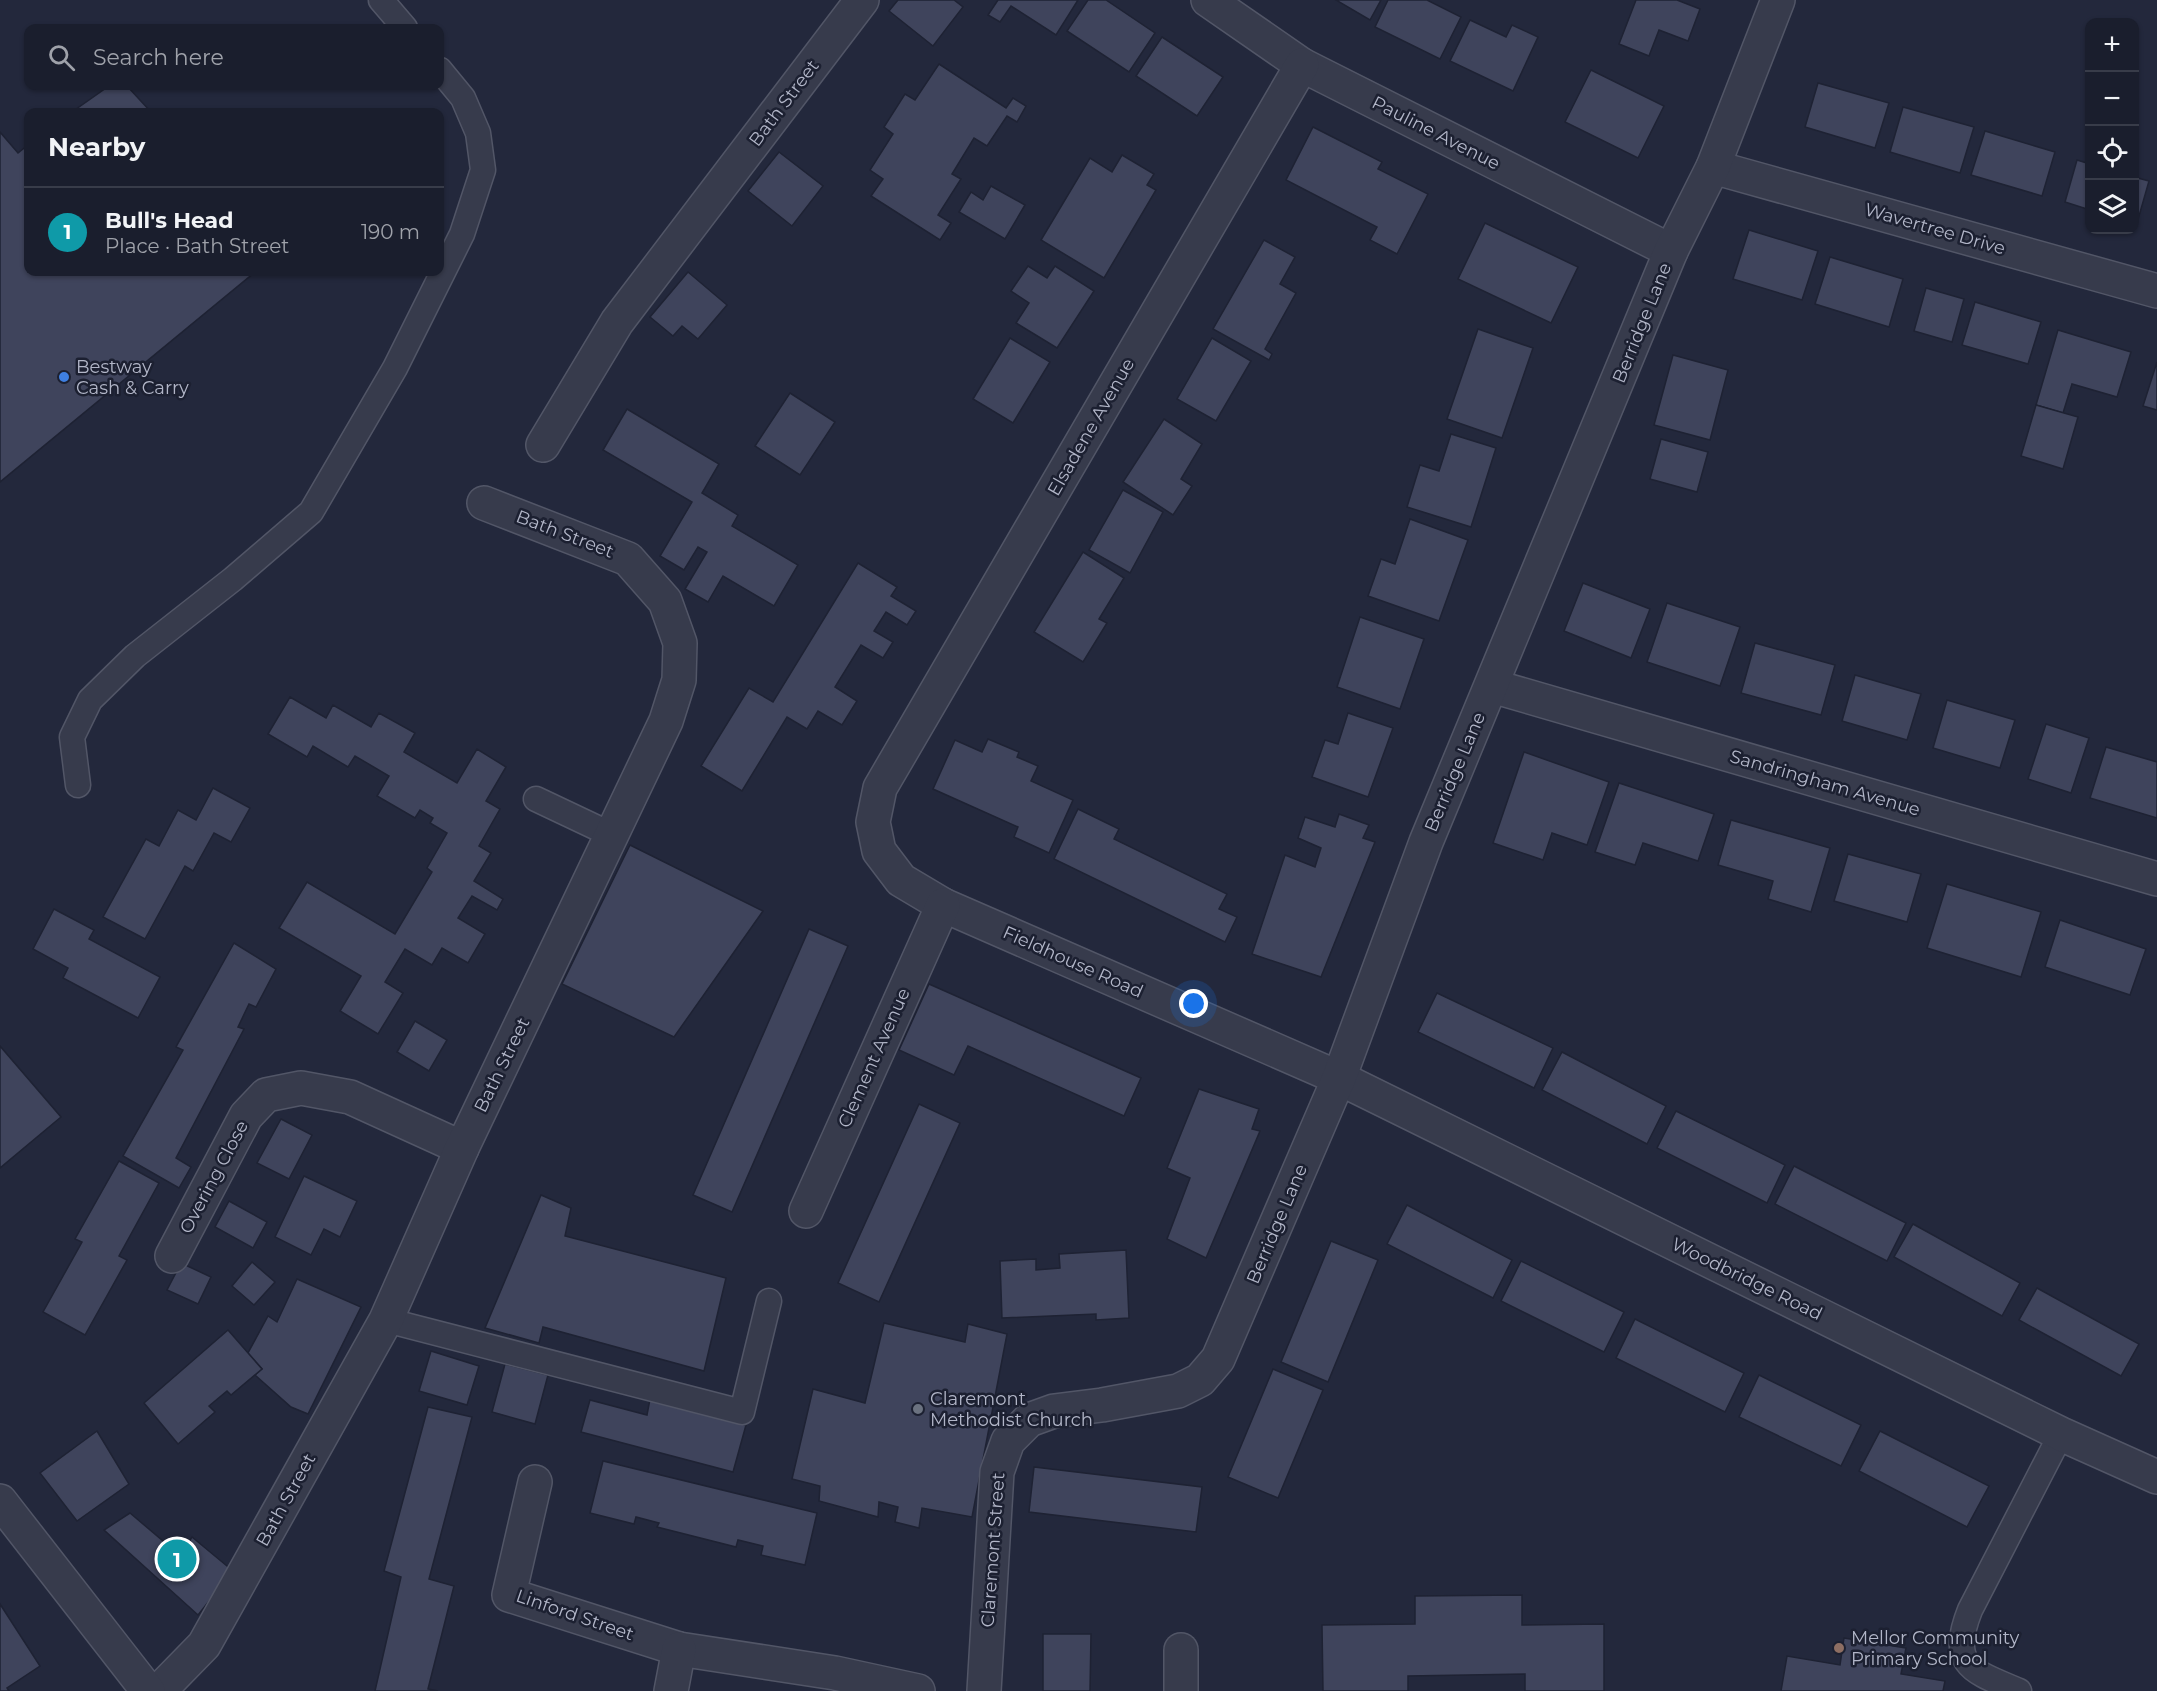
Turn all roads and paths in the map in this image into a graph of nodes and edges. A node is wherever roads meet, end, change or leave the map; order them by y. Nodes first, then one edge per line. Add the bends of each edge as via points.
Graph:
1 (381, 0) edge
2 (862, 0) edge
3 (1208, 0) edge
4 (1778, 0) edge
5 (402, 24) edge
6 (1302, 65) junction
7 (444, 75) edge
8 (1713, 167) junction
9 (1671, 251) junction
10 (444, 270) edge
11 (441, 276) edge
12 (2157, 291) edge
13 (543, 445) dead end
14 (484, 503) dead end
15 (1492, 686) junction
16 (78, 785) dead end
17 (880, 788) joint
18 (536, 799) dead end
19 (612, 835) junction
20 (2157, 879) edge
21 (943, 905) junction
22 (1339, 1078) junction
23 (462, 1148) junction
24 (806, 1211) dead end
25 (172, 1256) dead end
26 (769, 1301) dead end
27 (386, 1320) junction
28 (1029, 1420) joint
29 (2061, 1434) junction
30 (2157, 1477) edge
31 (534, 1482) dead end
32 (0, 1501) edge
33 (679, 1649) junction
34 (1181, 1650) dead end
35 (148, 1691) edge
36 (159, 1691) edge
37 (671, 1691) edge
38 (918, 1691) edge
39 (984, 1691) edge
40 (1181, 1691) edge
41 (2019, 1691) edge

1 - 5 lane
2 - 13 street, Bath Street via 618,322
3 - 6 street, Pauline Avenue
4 - 8 street, Berridge Lane
6 - 9 street, Pauline Avenue
6 - 17 street, Elsadene Avenue
7 - 10 lane via 463,98 478,133 483,170 462,234
8 - 9 street, Berridge Lane
8 - 12 street, Wavertree Drive
9 - 15 street, Berridge Lane
11 - 16 lane via 395,368 311,512 135,656 90,700 72,737
14 - 19 street, Bath Street via 628,559 665,601 680,643 680,680 666,721
15 - 20 street, Sandringham Avenue
15 - 22 street, Berridge Lane via 1426,842
17 - 21 street, Fieldhouse Road via 873,822 879,851 901,880
18 - 19 lane
19 - 23 street, Bath Street
21 - 22 street, Fieldhouse Road
21 - 24 street, Clement Avenue
22 - 28 street, Berridge Lane via 1218,1359 1200,1380 1178,1391 1054,1411
22 - 29 street, Woodbridge Road
23 - 25 street, Overing Close via 350,1097 301,1088 266,1095 246,1116
23 - 27 street, Bath Street
26 - 27 lane via 742,1412
27 - 36 street, Bath Street via 204,1645
28 - 39 street, Claremont Street via 1008,1441 997,1472
29 - 30 street, Woodbridge Road
29 - 41 lane via 1962,1629 1960,1650 1966,1663 1983,1676
31 - 33 street, Linford Street via 509,1595
32 - 35 street
33 - 37 street
33 - 38 street, Linford Street via 835,1673
34 - 40 street

